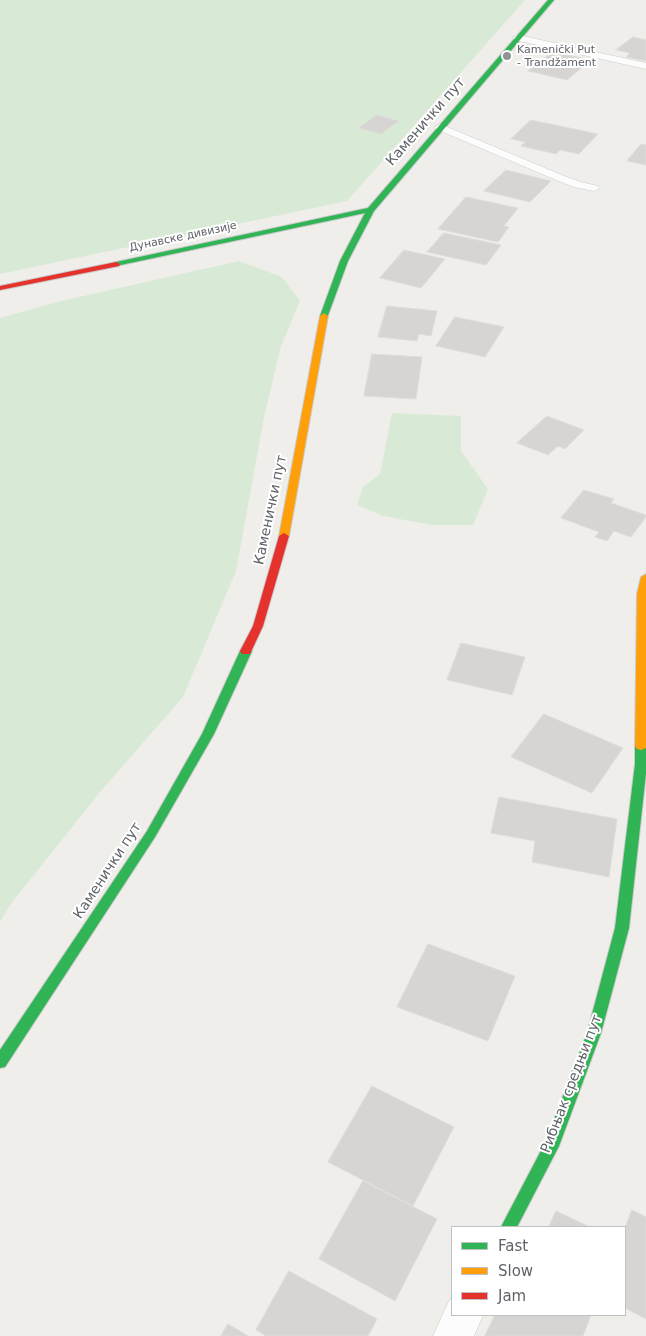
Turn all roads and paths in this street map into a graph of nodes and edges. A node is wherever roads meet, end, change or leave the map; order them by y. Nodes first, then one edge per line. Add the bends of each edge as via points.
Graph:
1 (551, 0) edge
2 (518, 38) junction
3 (646, 66) edge
4 (440, 127) junction
5 (594, 188) dead end
6 (371, 210) junction
7 (0, 288) edge
8 (646, 576) edge
9 (0, 1062) edge
10 (510, 1226) edge
11 (463, 1316) edge
12 (453, 1336) edge

1 - 2 main road, Каменички пут
2 - 3 lane
2 - 4 main road, Каменички пут
4 - 5 lane via 560,178
4 - 6 main road, Каменички пут
6 - 7 main road, Дунавске дивизије
6 - 9 main road, Каменички пут via 352,243 329,296 284,536 258,626 208,734 151,834
8 - 10 main road, Рибњак средњи пут via 642,594 641,764 622,928 594,1033 551,1146
11 - 12 street

